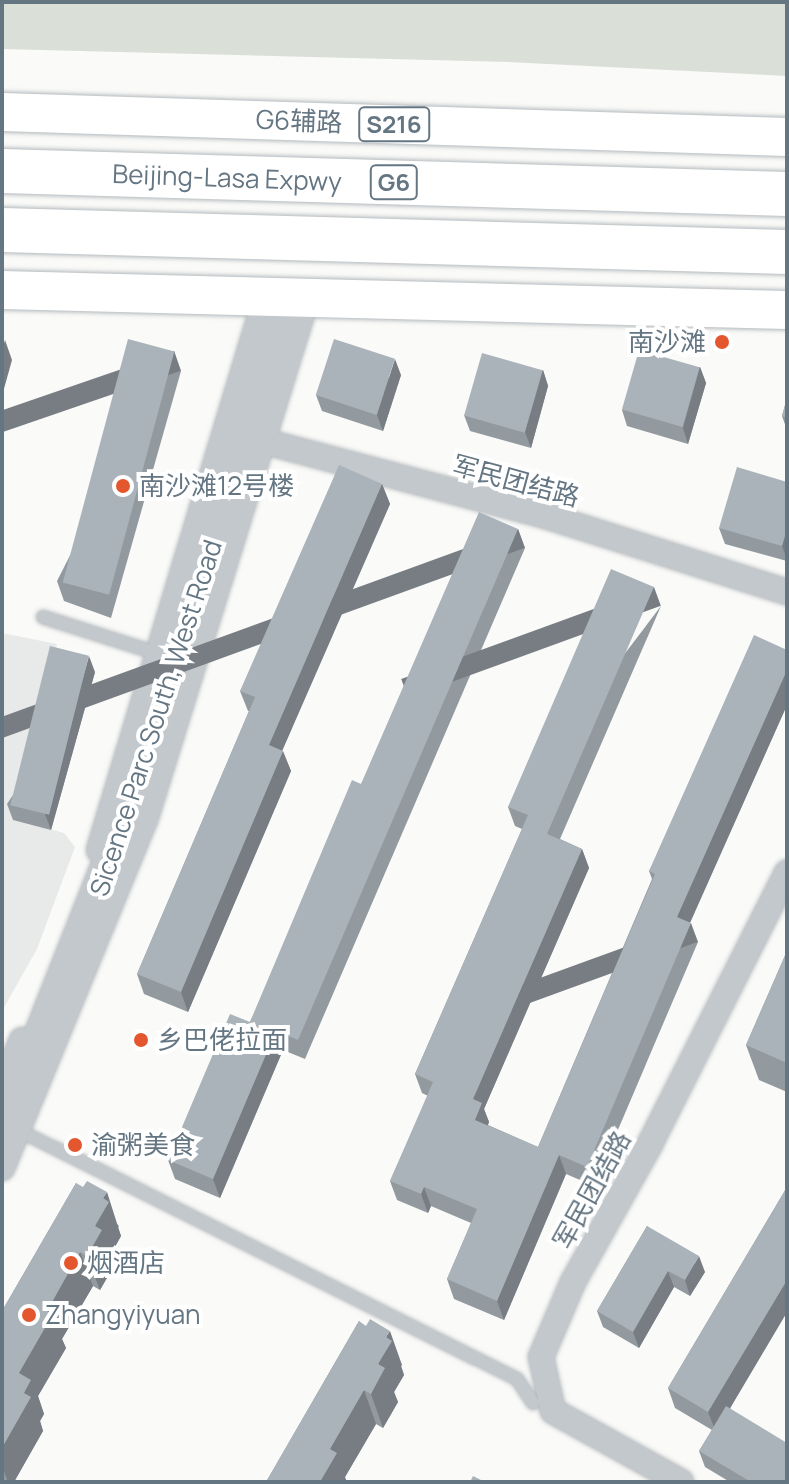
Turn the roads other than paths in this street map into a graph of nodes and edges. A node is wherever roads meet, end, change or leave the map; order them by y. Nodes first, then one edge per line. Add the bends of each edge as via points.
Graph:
1 (2, 112) edge
2 (787, 137) edge
3 (2, 171) edge
4 (787, 194) edge
5 (2, 230) edge
6 (787, 252) edge
7 (2, 290) edge
8 (286, 298) junction
9 (787, 310) edge
10 (246, 436) junction
11 (787, 592) edge
12 (43, 617) dead end
13 (179, 658) junction
14 (787, 873) edge
15 (2, 1087) edge
16 (7, 1127) edge
17 (2, 1168) edge
18 (533, 1403) dead end
19 (681, 1482) edge

1 - 2 main road, G6辅路 / S216
3 - 4 highway, Beijing-Lasa Expwy / G6
5 - 6 highway, G6
7 - 8 main road
8 - 9 main road
8 - 10 street, Sicence Parc South, West Road
10 - 11 street, 军民团结路 via 546,516
10 - 13 street, Sicence Parc South, West Road
12 - 13 lane
13 - 15 street
13 - 16 street, Sicence Parc South, West Road via 126,823
14 - 19 street, 军民团结路 via 650,1144 573,1282 541,1357 553,1411
16 - 17 street
16 - 18 lane via 517,1379

